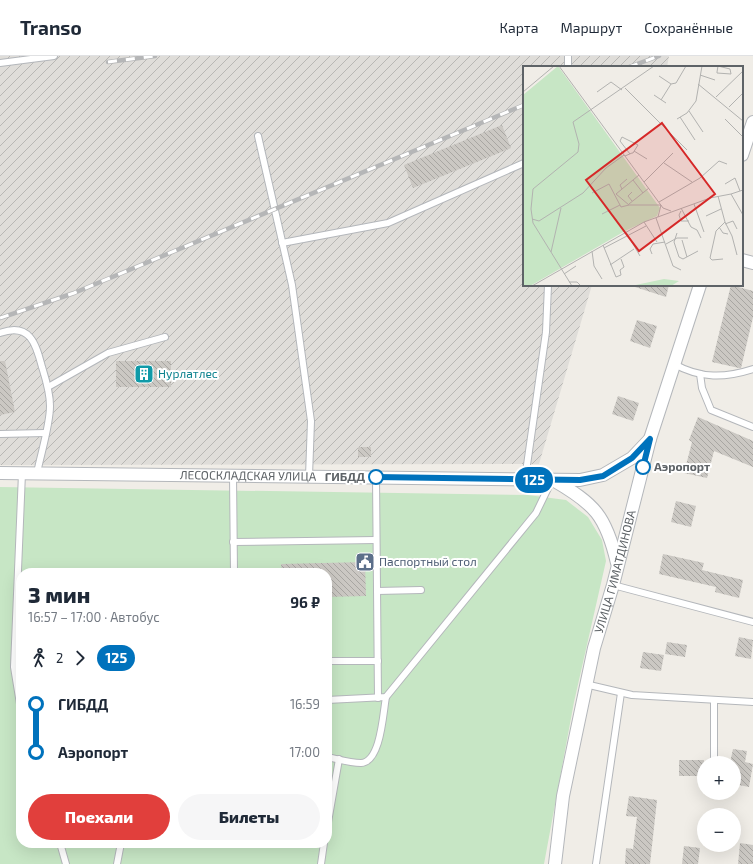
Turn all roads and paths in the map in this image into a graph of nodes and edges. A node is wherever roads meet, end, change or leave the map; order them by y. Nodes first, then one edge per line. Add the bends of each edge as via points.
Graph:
1 (54, 56) edge
2 (0, 63) edge
3 (753, 122) edge
4 (258, 136) dead end
5 (743, 153) edge
6 (523, 163) edge
7 (282, 243) junction
8 (743, 260) edge
9 (753, 263) edge
10 (548, 286) edge
11 (700, 286) edge
12 (0, 332) edge
13 (166, 337) dead end
14 (674, 364) junction
15 (753, 370) edge
16 (700, 374) junction
17 (48, 387) junction
18 (753, 427) edge
19 (45, 433) junction
20 (0, 434) edge
21 (650, 439) junction
22 (0, 472) edge
23 (22, 473) junction
24 (37, 473) junction
25 (233, 476) junction
26 (309, 476) junction
27 (376, 477) junction
28 (524, 479) junction
29 (552, 480) junction
30 (376, 540) junction
31 (233, 542) junction
32 (617, 564) junction
33 (18, 568) edge
34 (234, 568) edge
35 (613, 584) junction
36 (421, 590) dead end
37 (377, 591) junction
38 (16, 618) edge
39 (753, 622) edge
40 (332, 661) edge
41 (378, 661) junction
42 (16, 679) edge
43 (585, 684) junction
44 (621, 693) junction
45 (386, 697) junction
46 (378, 698) junction
47 (332, 700) edge
48 (714, 700) junction
49 (753, 702) edge
50 (714, 756) edge
51 (332, 758) edge
52 (339, 759) junction
53 (332, 799) edge
54 (61, 848) edge
55 (120, 848) edge
56 (323, 848) edge
57 (557, 863) edge
58 (66, 864) edge
59 (117, 864) edge
60 (321, 864) edge
61 (596, 864) edge

1 - 2 lane
3 - 5 street
4 - 7 lane
6 - 7 lane via 388,223
7 - 26 lane via 292,285 311,421
8 - 9 street
10 - 28 lane via 546,332
11 - 14 street, УЛИЦА ГИМАТДИНОВА
12 - 17 lane via 15,330 26,333 35,342
13 - 17 lane via 108,353
14 - 16 lane
14 - 21 street, УЛИЦА ГИМАТДИНОВА
15 - 16 lane via 732,376
16 - 18 lane via 702,388 711,410
17 - 19 lane via 50,409
19 - 20 lane
19 - 24 lane
21 - 29 street, ЛЕСОСКЛАДСКАЯ УЛИЦА via 632,458 603,476 580,480
21 - 32 street, УЛИЦА ГИМАТДИНОВА
22 - 23 street, ЛЕСОСКЛАДСКАЯ УЛИЦА
23 - 24 street, ЛЕСОСКЛАДСКАЯ УЛИЦА
23 - 33 lane
24 - 25 street, ЛЕСОСКЛАДСКАЯ УЛИЦА
25 - 26 street, ЛЕСОСКЛАДСКАЯ УЛИЦА
25 - 31 lane
26 - 27 street, ЛЕСОСКЛАДСКАЯ УЛИЦА
27 - 28 street, ЛЕСОСКЛАДСКАЯ УЛИЦА
27 - 30 lane
28 - 29 street, ЛЕСОСКЛАДСКАЯ УЛИЦА
29 - 32 street via 582,497 600,517 611,538
29 - 45 lane via 536,513
30 - 31 lane
30 - 37 lane
31 - 34 lane
32 - 35 street, УЛИЦА ГИМАТДИНОВА
35 - 39 lane
35 - 43 street, УЛИЦА ГИМАТДИНОВА
36 - 37 lane
37 - 41 lane
38 - 42 lane
40 - 41 lane
41 - 46 lane
43 - 44 lane
43 - 57 street, УЛИЦА ГИМАТДИНОВА via 563,796
44 - 48 lane
44 - 61 lane
45 - 46 lane
45 - 52 lane via 374,754 361,763
46 - 47 lane
48 - 49 lane
48 - 50 lane
51 - 52 lane
52 - 53 lane
54 - 58 lane
55 - 59 lane
56 - 60 lane

